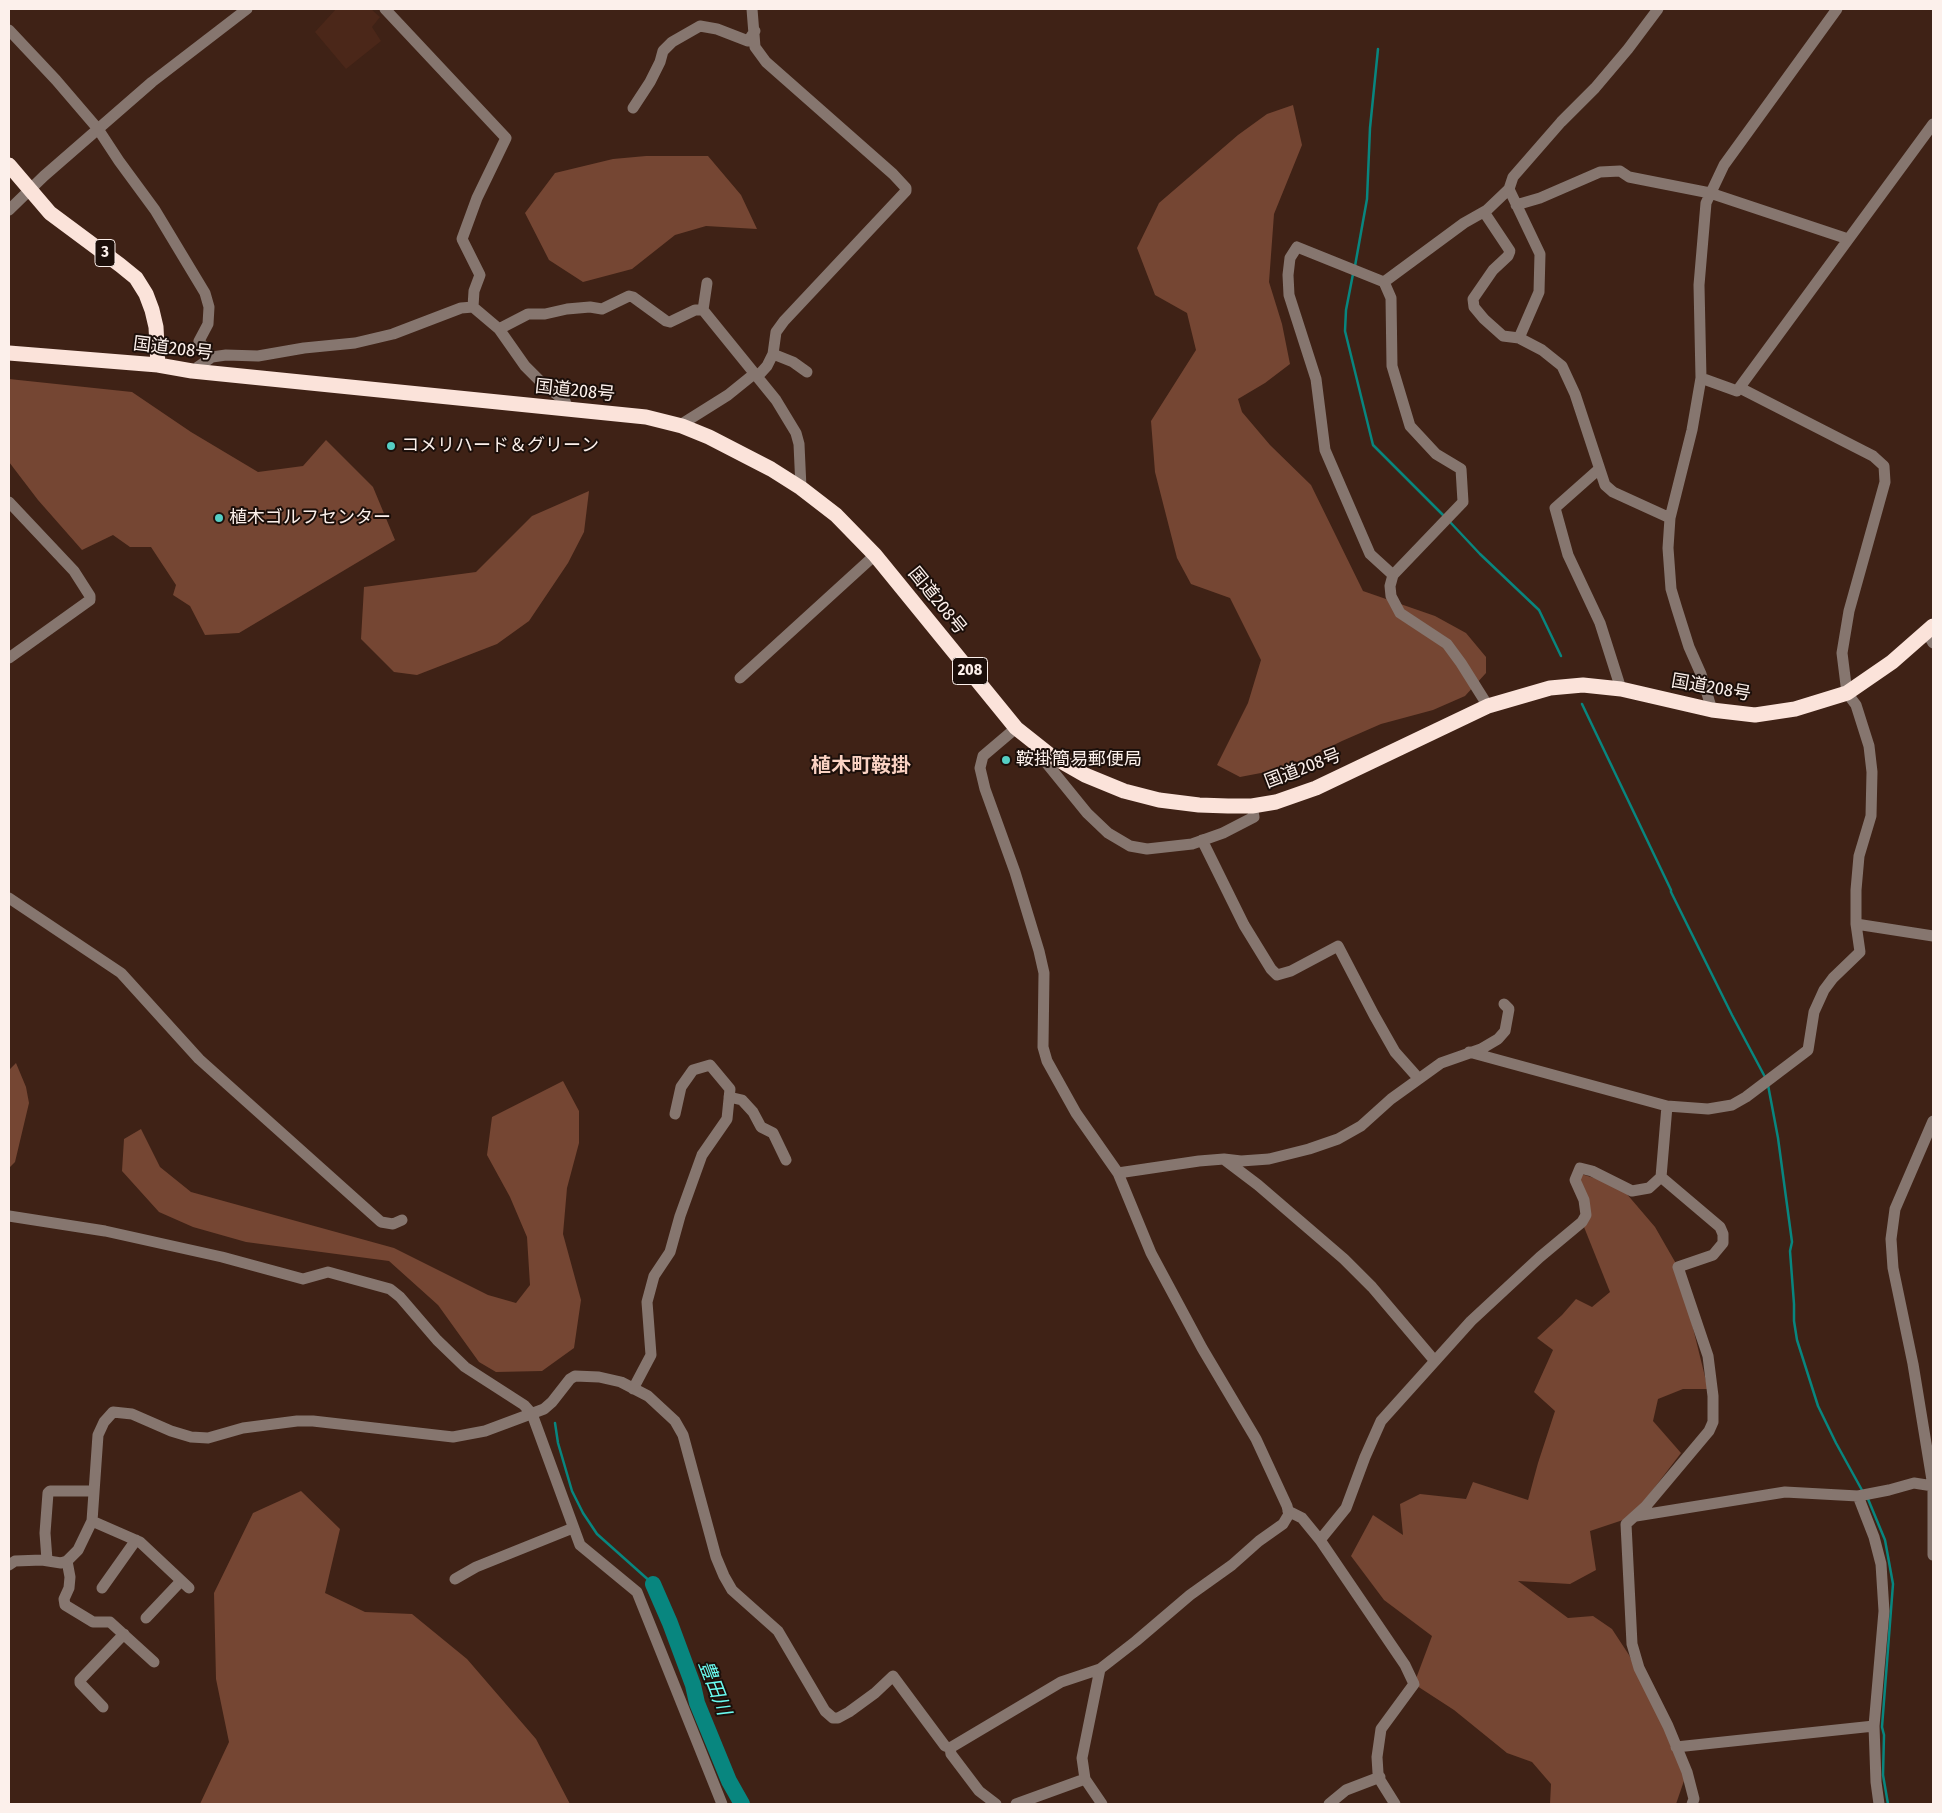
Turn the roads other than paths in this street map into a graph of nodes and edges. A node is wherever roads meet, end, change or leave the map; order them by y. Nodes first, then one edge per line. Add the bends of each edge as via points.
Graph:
1 (247, 9) edge
2 (385, 9) edge
3 (752, 9) edge
4 (1658, 9) edge
5 (1837, 9) edge
6 (9, 30) edge
7 (755, 31) junction
8 (633, 108) dead end
9 (1933, 124) edge
10 (98, 128) junction
11 (9, 165) edge
12 (1509, 189) junction
13 (30, 191) junction
14 (1710, 193) junction
15 (1516, 205) junction
16 (9, 210) edge
17 (1484, 212) junction
18 (1848, 239) junction
19 (1384, 282) junction
20 (707, 283) dead end
21 (473, 307) junction
22 (703, 310) junction
23 (499, 329) junction
24 (1519, 338) junction
25 (9, 353) edge
26 (774, 354) junction
27 (212, 357) junction
28 (158, 365) junction
29 (192, 371) junction
30 (807, 372) dead end
31 (756, 376) junction
32 (1701, 378) junction
33 (1740, 388) junction
34 (568, 410) junction
35 (682, 426) junction
36 (1599, 469) junction
37 (801, 488) junction
38 (9, 502) edge
39 (1670, 518) junction
40 (875, 555) junction
41 (1393, 575) junction
42 (1931, 634) edge
43 (9, 658) edge
44 (740, 678) dead end
45 (1622, 689) junction
46 (1847, 693) junction
47 (1488, 706) junction
48 (1712, 710) junction
49 (1016, 728) junction
50 (1252, 806) junction
51 (1202, 840) junction
52 (9, 898) edge
53 (1856, 924) junction
54 (1933, 936) edge
55 (1504, 1004) dead end
56 (1468, 1052) junction
57 (1419, 1079) junction
58 (729, 1097) junction
59 (1667, 1106) junction
60 (675, 1114) dead end
61 (1933, 1121) edge
62 (1224, 1159) junction
63 (786, 1160) dead end
64 (1118, 1173) junction
65 (1661, 1177) junction
66 (9, 1216) edge
67 (402, 1220) dead end
68 (1434, 1360) junction
69 (633, 1389) junction
70 (532, 1414) junction
71 (1933, 1486) edge
72 (94, 1491) junction
73 (1858, 1496) junction
74 (1288, 1511) junction
75 (1632, 1518) junction
76 (92, 1521) junction
77 (573, 1528) junction
78 (136, 1540) junction
79 (1320, 1540) junction
80 (1933, 1555) edge
81 (47, 1560) junction
82 (67, 1561) junction
83 (9, 1565) edge
84 (455, 1579) dead end
85 (102, 1588) dead end
86 (146, 1618) dead end
87 (124, 1634) junction
88 (154, 1662) dead end
89 (1100, 1669) junction
90 (103, 1706) dead end
91 (1874, 1726) junction
92 (1676, 1747) junction
93 (950, 1748) junction
94 (1380, 1777) junction
95 (1085, 1779) junction
96 (1032, 1801) edge
97 (722, 1804) edge
98 (996, 1804) edge
99 (1016, 1804) edge
100 (1102, 1804) edge
101 (1329, 1804) edge
102 (1395, 1804) edge
103 (1692, 1804) edge
104 (1879, 1804) edge

1 - 10 street
2 - 21 street via 506,138 477,198 462,239 480,275
3 - 7 street
4 - 12 street via 1623,55 1513,177
5 - 14 street via 1724,165
6 - 10 street
7 - 8 street via 748,42 717,29 700,26 672,42 663,51 650,82
7 - 26 street via 755,47 766,62 906,188 784,321 776,332
9 - 18 street
10 - 13 street
10 - 27 street via 155,210 206,293 208,324 199,342
11 - 13 highway, 3
12 - 15 street
12 - 17 street
13 - 16 street
13 - 28 highway, 3 via 50,213 136,278 152,310
14 - 15 street via 1629,178 1620,170 1600,172
14 - 18 street
14 - 32 street via 1706,203 1700,286
15 - 24 street via 1540,254 1539,292
17 - 19 street
17 - 24 street via 1510,251 1473,299 1474,307 1503,336
18 - 33 street
19 - 41 street via 1391,298 1392,366 1410,426 1436,454 1461,469 1464,502
19 - 41 street via 1297,247 1290,258 1289,295 1316,379 1325,450 1370,554
20 - 22 street
21 - 23 street
21 - 27 street via 461,308 393,334 355,343 258,356
22 - 23 street via 695,310 670,322 629,296 602,309 567,308 528,314
22 - 31 street
23 - 34 street via 525,366 565,400
24 - 36 street via 1562,366 1575,394
25 - 28 highway, 国道208号 / 208
26 - 30 street via 794,362
26 - 31 street
27 - 29 street
28 - 29 highway, 国道208号 / 208
29 - 34 highway, 国道208号 / 208
31 - 35 street
31 - 37 street via 776,400 796,433
32 - 33 street via 1726,389 1737,391
32 - 39 street
33 - 46 street via 1873,456 1884,466 1885,482 1849,611 1842,654
34 - 35 highway, 国道208号 / 208 via 646,417
35 - 37 highway, 国道208号 / 208 via 771,469
36 - 39 street via 1605,485 1613,492
36 - 45 street via 1555,508 1568,555 1600,623
37 - 40 highway, 国道208号 / 208 via 836,516
38 - 43 street via 74,570 90,600
39 - 48 street via 1671,589
40 - 44 street
40 - 49 highway, 国道208号 / 208
41 - 47 street via 1390,586 1400,613 1447,644
42 - 46 highway, 国道208号 / 208
45 - 47 highway, 国道208号 / 208 via 1583,685 1550,688
45 - 48 highway, 国道208号 / 208
46 - 48 highway, 国道208号 / 208 via 1795,709 1755,715
46 - 53 street via 1856,705 1870,746 1872,772 1871,816 1859,856
47 - 50 highway, 国道208号 / 208 via 1316,788 1276,802
49 - 50 highway, 国道208号 / 208 via 1050,755 1085,775 1124,791 1199,805
49 - 51 street via 1068,792 1108,833 1130,846 1148,848
49 - 64 street via 983,756 980,768 1040,951 1044,973 1042,1046 1076,1113
50 - 51 street via 1254,817
51 - 57 street via 1244,925 1271,969 1277,975 1291,971 1338,946 1395,1052
52 - 67 street via 121,974 199,1059 381,1222 394,1224
53 - 54 street
53 - 59 street via 1860,952 1824,990 1814,1012 1808,1050 1732,1105 1708,1109
55 - 56 street via 1509,1009 1505,1032 1481,1049
56 - 57 street via 1441,1062
56 - 59 street
57 - 62 street via 1361,1126 1338,1139 1269,1159
58 - 60 street via 730,1090 710,1065 694,1070 681,1087
58 - 63 street via 742,1100 761,1127 773,1132
58 - 69 street via 727,1119 702,1155 670,1252 654,1276 647,1302 651,1356
59 - 65 street
61 - 71 street via 1895,1209 1891,1238
62 - 64 street
62 - 68 street via 1344,1259
64 - 74 street via 1151,1253 1256,1439
65 - 68 street via 1649,1188 1632,1191 1580,1168 1575,1180 1584,1200 1586,1215 1582,1222 1471,1321
65 - 75 street via 1720,1227 1723,1234 1723,1243 1713,1255 1678,1267 1708,1356 1713,1422 1646,1506
66 - 70 street via 105,1231 303,1279 328,1272 390,1289 465,1367 524,1405
68 - 79 street via 1381,1420 1346,1508
69 - 70 street via 621,1382 599,1377 575,1376 552,1402
69 - 93 street via 648,1396 675,1420 683,1435 724,1576 732,1590 778,1631 825,1711 838,1718 893,1676 945,1746
70 - 72 street via 485,1432 453,1437 297,1421 243,1428 208,1438 191,1437 132,1414 113,1412 98,1435
70 - 77 street
71 - 73 street via 1914,1482
71 - 80 street
72 - 76 street
72 - 81 street via 50,1491 45,1534
73 - 75 street via 1786,1492
73 - 91 street via 1881,1564 1884,1611
74 - 79 street via 1302,1518
74 - 89 street via 1283,1524
75 - 92 street via 1626,1524 1632,1644
76 - 78 street
76 - 82 street via 78,1550
77 - 84 street via 476,1567
77 - 97 street via 580,1545 637,1592
78 - 85 street
78 - 86 street via 185,1584
79 - 94 street via 1414,1684 1381,1730 1377,1757
81 - 82 street
81 - 83 street via 15,1560
82 - 87 street via 70,1577 65,1605 93,1622 110,1622
87 - 88 street
87 - 90 street via 80,1680
89 - 93 street via 1061,1682
89 - 95 street via 1082,1758
91 - 92 street
91 - 104 street
92 - 103 street via 1687,1772 1694,1799
93 - 98 street via 950,1754 979,1791
94 - 101 street via 1346,1790
94 - 102 street
95 - 96 street
95 - 100 street
96 - 99 street

